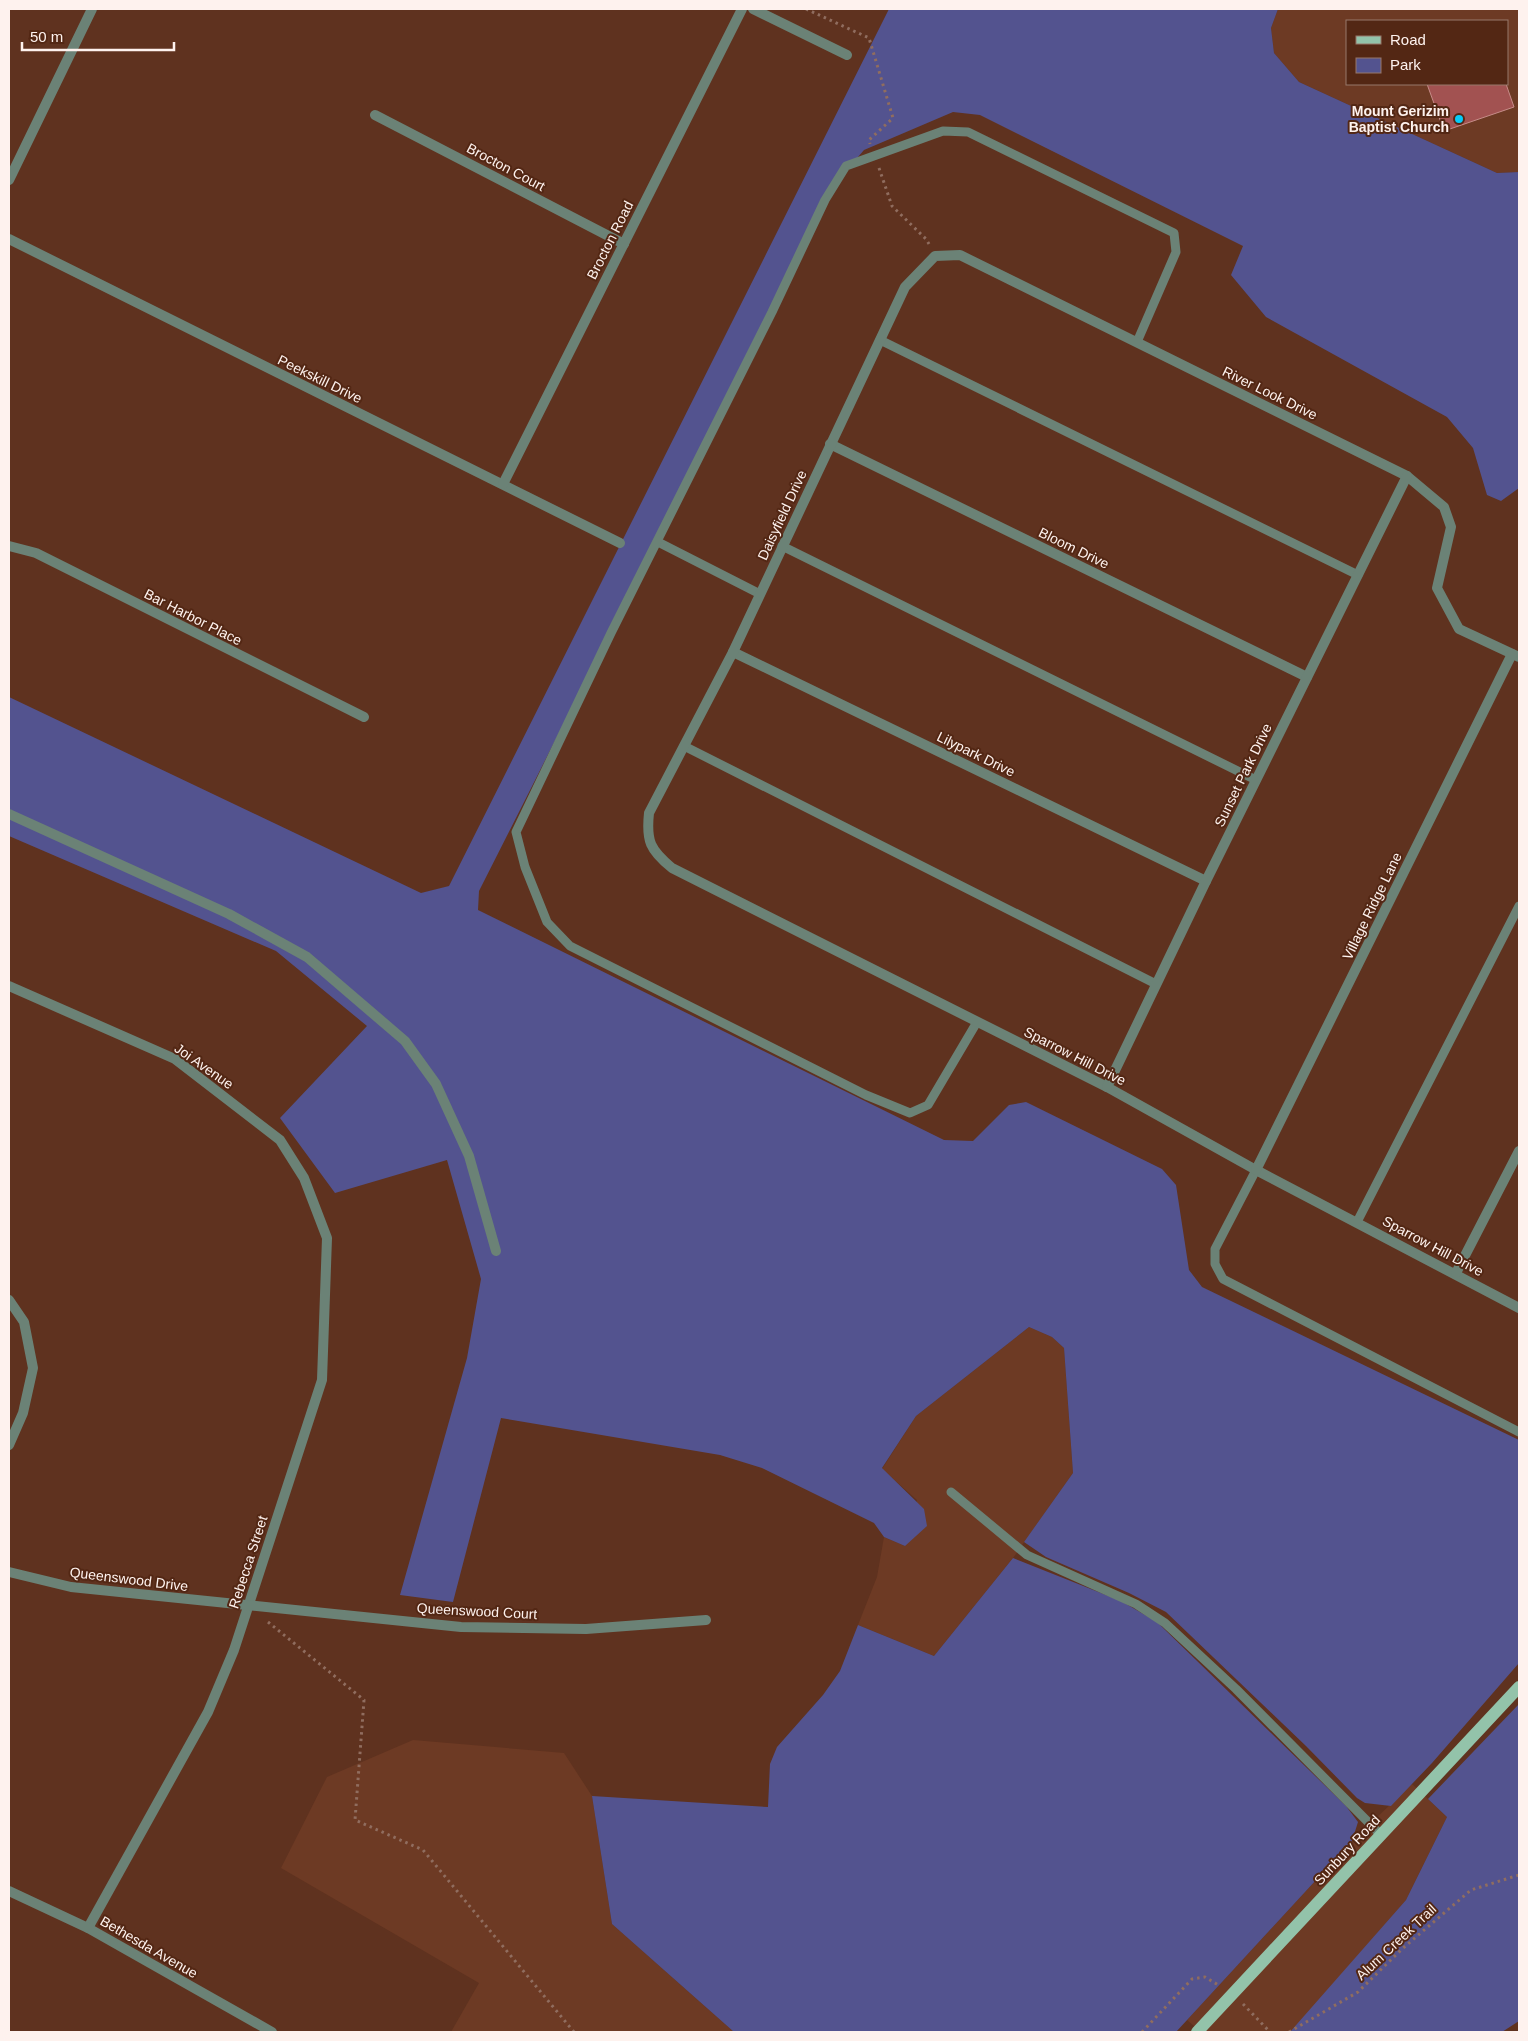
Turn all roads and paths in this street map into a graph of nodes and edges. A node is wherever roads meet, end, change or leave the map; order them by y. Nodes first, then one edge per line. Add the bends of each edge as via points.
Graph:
1 (92, 9) edge
2 (742, 9) edge
3 (753, 9) edge
4 (806, 9) edge
5 (847, 55) dead end
6 (375, 115) dead end
7 (874, 156) junction
8 (9, 180) edge
9 (9, 238) edge
10 (624, 244) junction
11 (935, 256) junction
12 (880, 340) junction
13 (1137, 342) junction
14 (830, 444) junction
15 (1407, 476) junction
16 (503, 484) junction
17 (658, 542) junction
18 (620, 543) dead end
19 (9, 546) edge
20 (782, 546) junction
21 (1358, 575) junction
22 (760, 594) junction
23 (733, 652) junction
24 (1516, 655) edge
25 (1307, 677) junction
26 (364, 717) dead end
27 (684, 746) junction
28 (1256, 780) junction
29 (649, 813) joint
30 (9, 814) edge
31 (1206, 881) junction
32 (1519, 906) edge
33 (1156, 984) junction
34 (9, 986) edge
35 (977, 1022) junction
36 (1107, 1087) junction
37 (1519, 1151) edge
38 (1256, 1170) junction
39 (304, 1178) joint
40 (1357, 1222) junction
41 (496, 1251) dead end
42 (1456, 1273) junction
43 (9, 1300) edge
44 (1519, 1308) edge
45 (1519, 1432) edge
46 (9, 1445) edge
47 (951, 1492) dead end
48 (9, 1572) edge
49 (248, 1606) junction
50 (706, 1620) dead end
51 (1519, 1688) edge
52 (1381, 1835) junction
53 (1519, 1875) edge
54 (9, 1891) edge
55 (88, 1928) junction
56 (1233, 1994) junction
57 (272, 2032) edge
58 (574, 2032) edge
59 (1142, 2032) edge
60 (1197, 2032) edge
61 (1270, 2032) edge
62 (1289, 2032) edge

1 - 8 street
2 - 10 street, Brocton Road
3 - 5 street
4 - 7 path via 869,38 893,118 869,140
6 - 10 street, Brocton Court
7 - 11 path via 892,206 926,239
7 - 13 lane via 943,131 968,132 1174,233 1176,252
7 - 17 lane via 846,166 825,200
9 - 16 street, Peekskill Drive
10 - 16 street, Brocton Road
11 - 12 street, Daisyfield Drive via 905,287
11 - 13 street, River Look Drive via 960,254
12 - 14 street, Daisyfield Drive
12 - 21 lane
13 - 15 street, River Look Drive
14 - 20 street, Daisyfield Drive
14 - 25 street, Bloom Drive
15 - 21 street, Sunset Park Drive
15 - 24 street, River Look Drive via 1444,507 1451,528 1437,588 1459,629
16 - 18 street, Peekskill Drive
17 - 22 lane
17 - 35 lane via 516,832 525,867 547,922 570,946 910,1114 928,1105
19 - 26 street, Bar Harbor Place via 36,553
20 - 22 street, Daisyfield Drive
20 - 28 lane
21 - 25 street, Sunset Park Drive
22 - 23 street, Daisyfield Drive
23 - 27 street, Daisyfield Drive
23 - 31 street, Lilypark Drive
24 - 38 street, Village Ridge Lane
25 - 28 street, Sunset Park Drive
27 - 29 street, Daisyfield Drive
27 - 33 lane
28 - 31 street, Sunset Park Drive
29 - 35 street, Sparrow Hill Drive via 647,834 655,854 672,868
30 - 41 street via 229,914 307,957 405,1041 436,1084 469,1156
31 - 33 street, Sunset Park Drive
32 - 40 lane
33 - 36 street, Sunset Park Drive
34 - 39 street, Joi Avenue via 175,1059 280,1140
35 - 36 street, Sparrow Hill Drive
36 - 38 street, Sparrow Hill Drive
37 - 42 street
38 - 40 street, Sparrow Hill Drive
38 - 45 lane via 1215,1249 1215,1264 1223,1279
39 - 49 street, Rebecca Street via 326,1238 322,1380
40 - 42 street, Sparrow Hill Drive
42 - 44 street, Sparrow Hill Drive
43 - 46 street via 24,1322 33,1368 23,1413
47 - 52 lane via 1027,1555 1136,1604 1165,1623 1236,1689
48 - 49 street, Queenswood Drive via 71,1587
49 - 50 street, Queenswood Court via 461,1627 586,1630
49 - 55 street, Rebecca Street via 208,1712
49 - 58 path via 364,1700 355,1820 423,1850
51 - 52 main road, Sunbury Road
52 - 56 main road, Sunbury Road
53 - 62 path, Alum Creek Trail via 1471,1890 1358,1992
54 - 55 street, Bethesda Avenue
55 - 57 street, Bethesda Avenue
56 - 59 path via 1205,1977 1192,1979
56 - 60 main road, Sunbury Road
56 - 61 path

